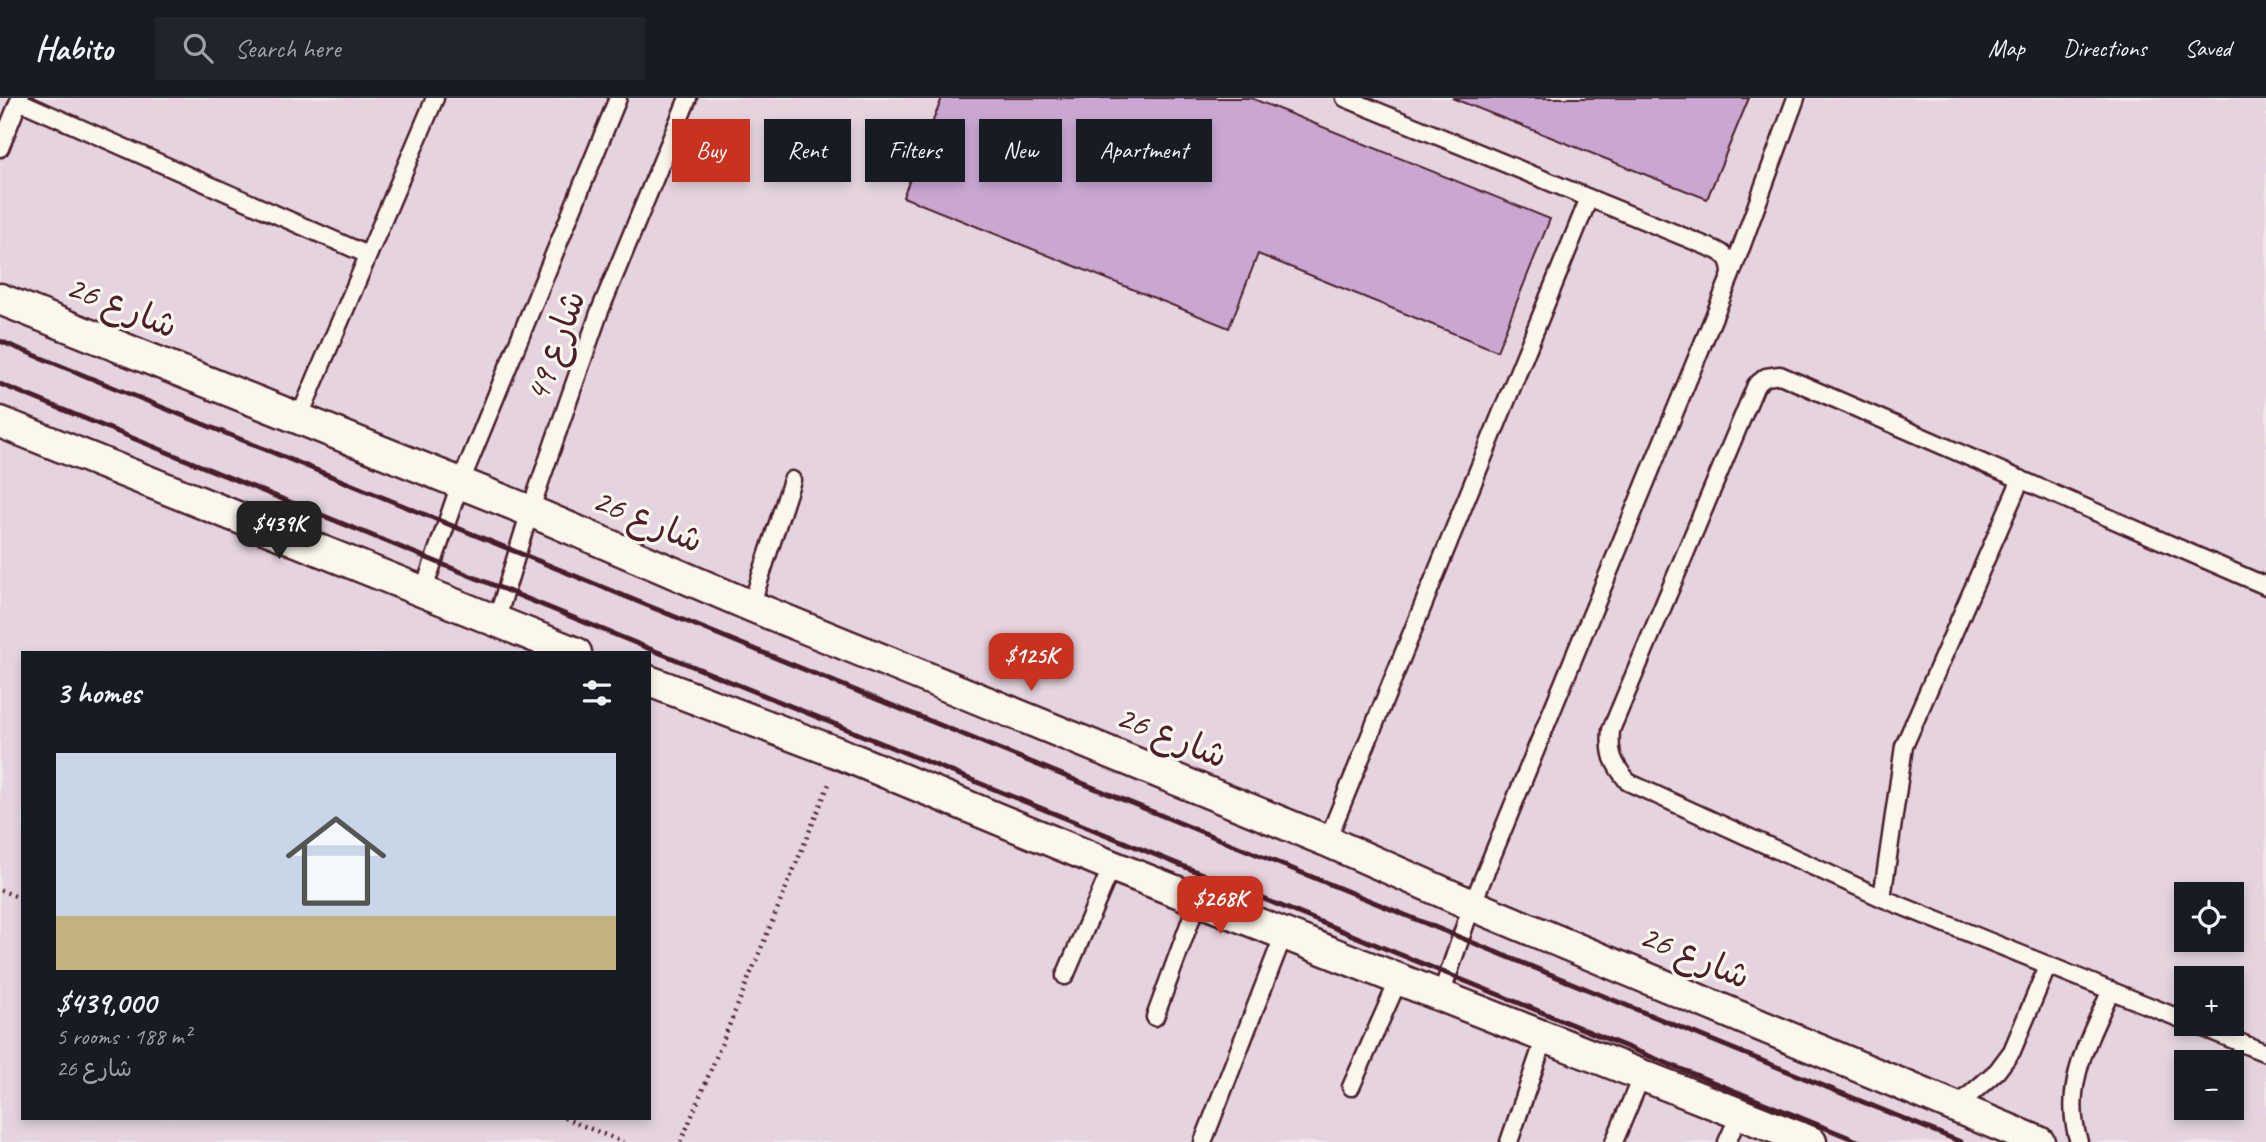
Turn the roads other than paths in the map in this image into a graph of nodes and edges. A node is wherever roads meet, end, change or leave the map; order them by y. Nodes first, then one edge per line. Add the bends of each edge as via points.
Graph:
1 (435, 98) edge
2 (618, 98) edge
3 (688, 98) edge
4 (1345, 98) edge
5 (1796, 98) edge
6 (20, 99) edge
7 (0, 148) edge
8 (1589, 198) junction
9 (368, 255) junction
10 (1731, 275) junction
11 (0, 299) edge
12 (299, 418) junction
13 (0, 422) edge
14 (2021, 479) junction
15 (792, 480) dead end
16 (460, 484) junction
17 (530, 511) junction
18 (2266, 586) edge
19 (423, 592) junction
20 (751, 606) junction
21 (496, 622) junction
22 (571, 651) edge
23 (651, 682) edge
24 (1327, 841) junction
25 (1112, 866) junction
26 (1882, 898) junction
27 (1198, 900) junction
28 (1472, 905) junction
29 (1284, 934) junction
30 (2048, 965) junction
31 (1065, 976) dead end
32 (1399, 979) junction
33 (2111, 990) junction
34 (1441, 995) junction
35 (2174, 1016) edge
36 (1155, 1017) dead end
37 (2224, 1036) edge
38 (1545, 1037) junction
39 (2266, 1053) edge
40 (1642, 1075) junction
41 (1351, 1087) dead end
42 (1956, 1107) junction
43 (1740, 1113) junction
44 (1203, 1142) edge
45 (1509, 1142) edge
46 (1614, 1142) edge
47 (1727, 1142) edge
48 (1811, 1142) edge
49 (2039, 1142) edge
50 (2079, 1142) edge

1 - 9 lane
2 - 16 lane, شارع 49
3 - 17 lane, شارع 49 via 599,313
4 - 8 lane
5 - 10 lane
6 - 7 lane
6 - 9 lane
8 - 10 lane via 1726,255
8 - 24 lane
9 - 12 lane
10 - 28 lane
11 - 12 street, شارع 26
12 - 16 street, شارع 26
13 - 19 street
14 - 18 lane
14 - 26 lane via 1904,746
14 - 26 lane via 1780,375 1766,377 1756,385 1611,730 1609,749 1628,782
15 - 20 lane
16 - 17 street, شارع 26
16 - 19 lane, شارع 49
17 - 20 street, شارع 26
17 - 21 lane, شارع 49
19 - 21 street
20 - 24 street, شارع 26
21 - 22 street
23 - 25 street
24 - 28 street, شارع 26
25 - 27 street
25 - 31 lane
26 - 30 lane
27 - 29 street
27 - 36 lane
28 - 34 lane
28 - 42 street, شارع 26
29 - 32 street
29 - 44 lane
30 - 33 lane
30 - 42 lane via 2012,1051
32 - 34 street
32 - 41 lane
33 - 35 lane
33 - 50 lane via 2073,1088
34 - 38 street
37 - 39 lane
38 - 40 street
38 - 45 lane
40 - 43 street
40 - 46 lane
42 - 49 street, شارع 26
43 - 47 lane
43 - 48 street

